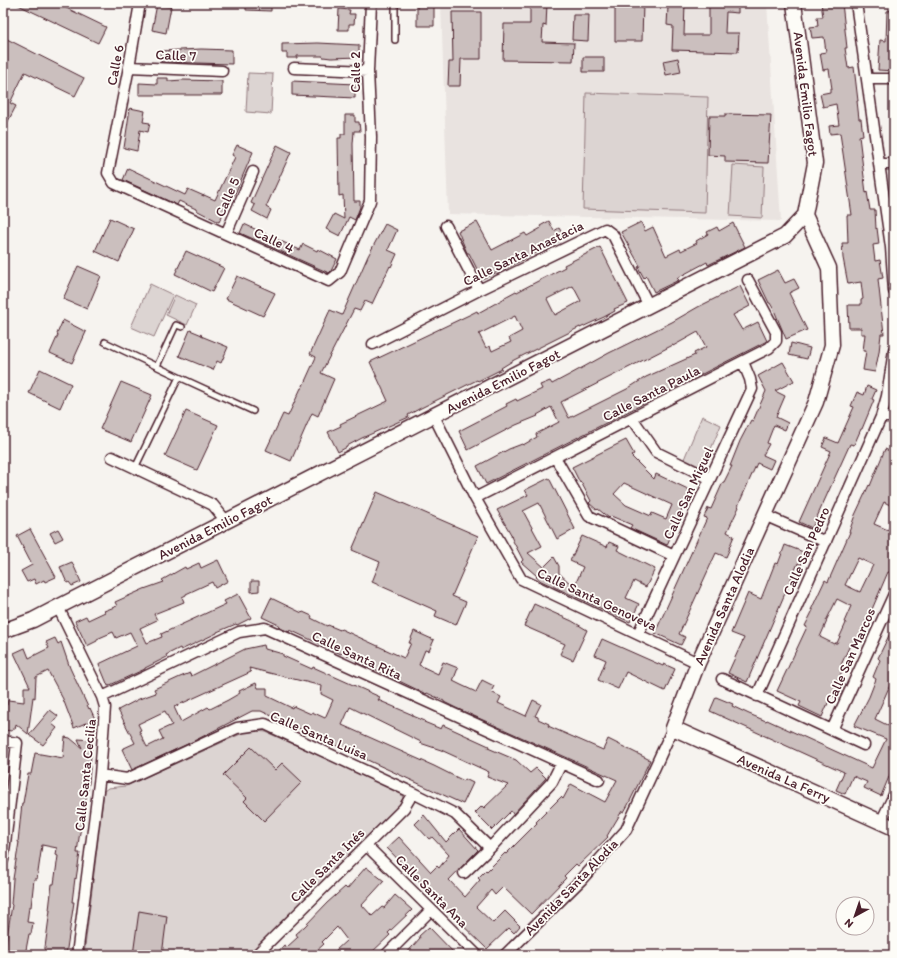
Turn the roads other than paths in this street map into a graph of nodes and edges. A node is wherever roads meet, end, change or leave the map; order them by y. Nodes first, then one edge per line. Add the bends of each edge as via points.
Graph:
1 (140, 3) edge
2 (395, 3) edge
3 (794, 3) edge
4 (856, 3) edge
5 (371, 5) edge
6 (395, 40) dead end
7 (129, 67) junction
8 (294, 68) dead end
9 (222, 71) dead end
10 (368, 71) junction
11 (868, 79) junction
12 (894, 79) edge
13 (116, 132) joint
14 (371, 137) joint
15 (879, 164) junction
16 (894, 164) edge
17 (253, 172) dead end
18 (805, 215) junction
19 (446, 226) dead end
20 (226, 234) junction
21 (892, 247) edge
22 (748, 280) dead end
23 (479, 290) junction
24 (894, 291) edge
25 (649, 306) junction
26 (182, 327) dead end
27 (105, 342) dead end
28 (373, 344) dead end
29 (894, 350) edge
30 (742, 362) junction
31 (157, 366) junction
32 (179, 377) junction
33 (253, 411) dead end
34 (434, 416) junction
35 (881, 417) junction
36 (894, 417) edge
37 (632, 418) junction
38 (112, 457) dead end
39 (555, 457) junction
40 (135, 468) junction
41 (709, 478) junction
42 (475, 498) junction
43 (764, 515) junction
44 (226, 521) junction
45 (826, 542) junction
46 (674, 556) junction
47 (894, 594) edge
48 (58, 607) junction
49 (3, 631) edge
50 (638, 634) junction
51 (698, 663) junction
52 (722, 679) dead end
53 (757, 696) junction
54 (102, 697) junction
55 (673, 728) junction
56 (832, 730) junction
57 (3, 742) edge
58 (864, 745) dead end
59 (560, 764) junction
60 (100, 775) junction
61 (599, 780) dead end
62 (413, 793) junction
63 (894, 795) edge
64 (888, 825) edge
65 (367, 846) junction
66 (490, 848) junction
67 (3, 860) edge
68 (464, 873) dead end
69 (431, 910) junction
70 (77, 955) edge
71 (256, 955) edge
72 (386, 955) edge
73 (477, 955) edge
74 (505, 955) edge

1 - 7 street, Calle 6
2 - 6 lane
3 - 18 street, Avenida Emilio Fagot via 815,163
4 - 11 street
5 - 10 street, Calle 2
7 - 9 street, Calle 7
7 - 13 street, Calle 6
8 - 10 street
10 - 14 street, Calle 2
11 - 12 street
11 - 15 street
13 - 20 street, Calle 4 via 108,173 114,183
14 - 20 street, Calle 4 via 370,201 340,272 329,281
15 - 16 street
15 - 21 street
17 - 20 street, Calle 5
18 - 25 street, Avenida Emilio Fagot via 785,236
18 - 43 street, Avenida Santa Alodia via 829,268 832,345 816,402
19 - 23 street
21 - 24 street
22 - 30 street, Calle Santa Paula via 776,332 776,342
23 - 25 street, Calle Santa Anastacia via 604,229 613,235
23 - 28 street, Calle Santa Anastacia
25 - 34 street, Avenida Emilio Fagot
26 - 31 lane via 176,325
27 - 31 lane
29 - 35 street, Calle San Pedro
30 - 37 street, Calle Santa Paula
30 - 41 street, Calle San Miguel via 752,389
31 - 32 lane
32 - 33 lane
32 - 40 lane
34 - 42 street, Calle Santa Genoveva
34 - 44 street, Avenida Emilio Fagot
35 - 36 street
35 - 45 street, Calle San Pedro
37 - 39 street, Calle Santa Paula
37 - 41 street via 656,452
38 - 40 street
39 - 42 street, Calle Santa Paula
39 - 46 street via 589,516
40 - 44 street via 213,505
41 - 46 street, Calle San Miguel
42 - 50 street, Calle Santa Genoveva via 522,579
43 - 45 street
43 - 51 street, Avenida Santa Alodia
44 - 48 street, Avenida Emilio Fagot
45 - 53 street, Calle San Pedro
46 - 50 street, Calle San Miguel
47 - 56 street, Calle San Marcos
48 - 49 street, Avenida Emilio Fagot
48 - 54 street, Calle Santa Cecilia
50 - 51 street, Calle Santa Genoveva
51 - 55 street, Avenida Santa Alodia
52 - 53 street
53 - 56 street
54 - 59 street, Calle Santa Rita via 239,632 265,628
54 - 60 street, Calle Santa Cecilia via 105,707
55 - 64 street, Avenida La Ferry
55 - 74 street, Avenida Santa Alodia via 626,830 582,880
56 - 58 street
57 - 67 street via 17,743
59 - 61 street, Calle Santa Rita
59 - 66 street via 552,782
60 - 62 street, Calle Santa Luisa via 127,779 237,728 265,724
60 - 70 street, Calle Santa Cecilia
62 - 65 street, Calle Santa Inés via 404,808
62 - 66 street, Calle Santa Luisa via 455,814
63 - 64 street
65 - 69 street, Calle Santa Ana
65 - 71 street, Calle Santa Inés
66 - 68 street
69 - 72 street
69 - 73 street, Calle Santa Ana

